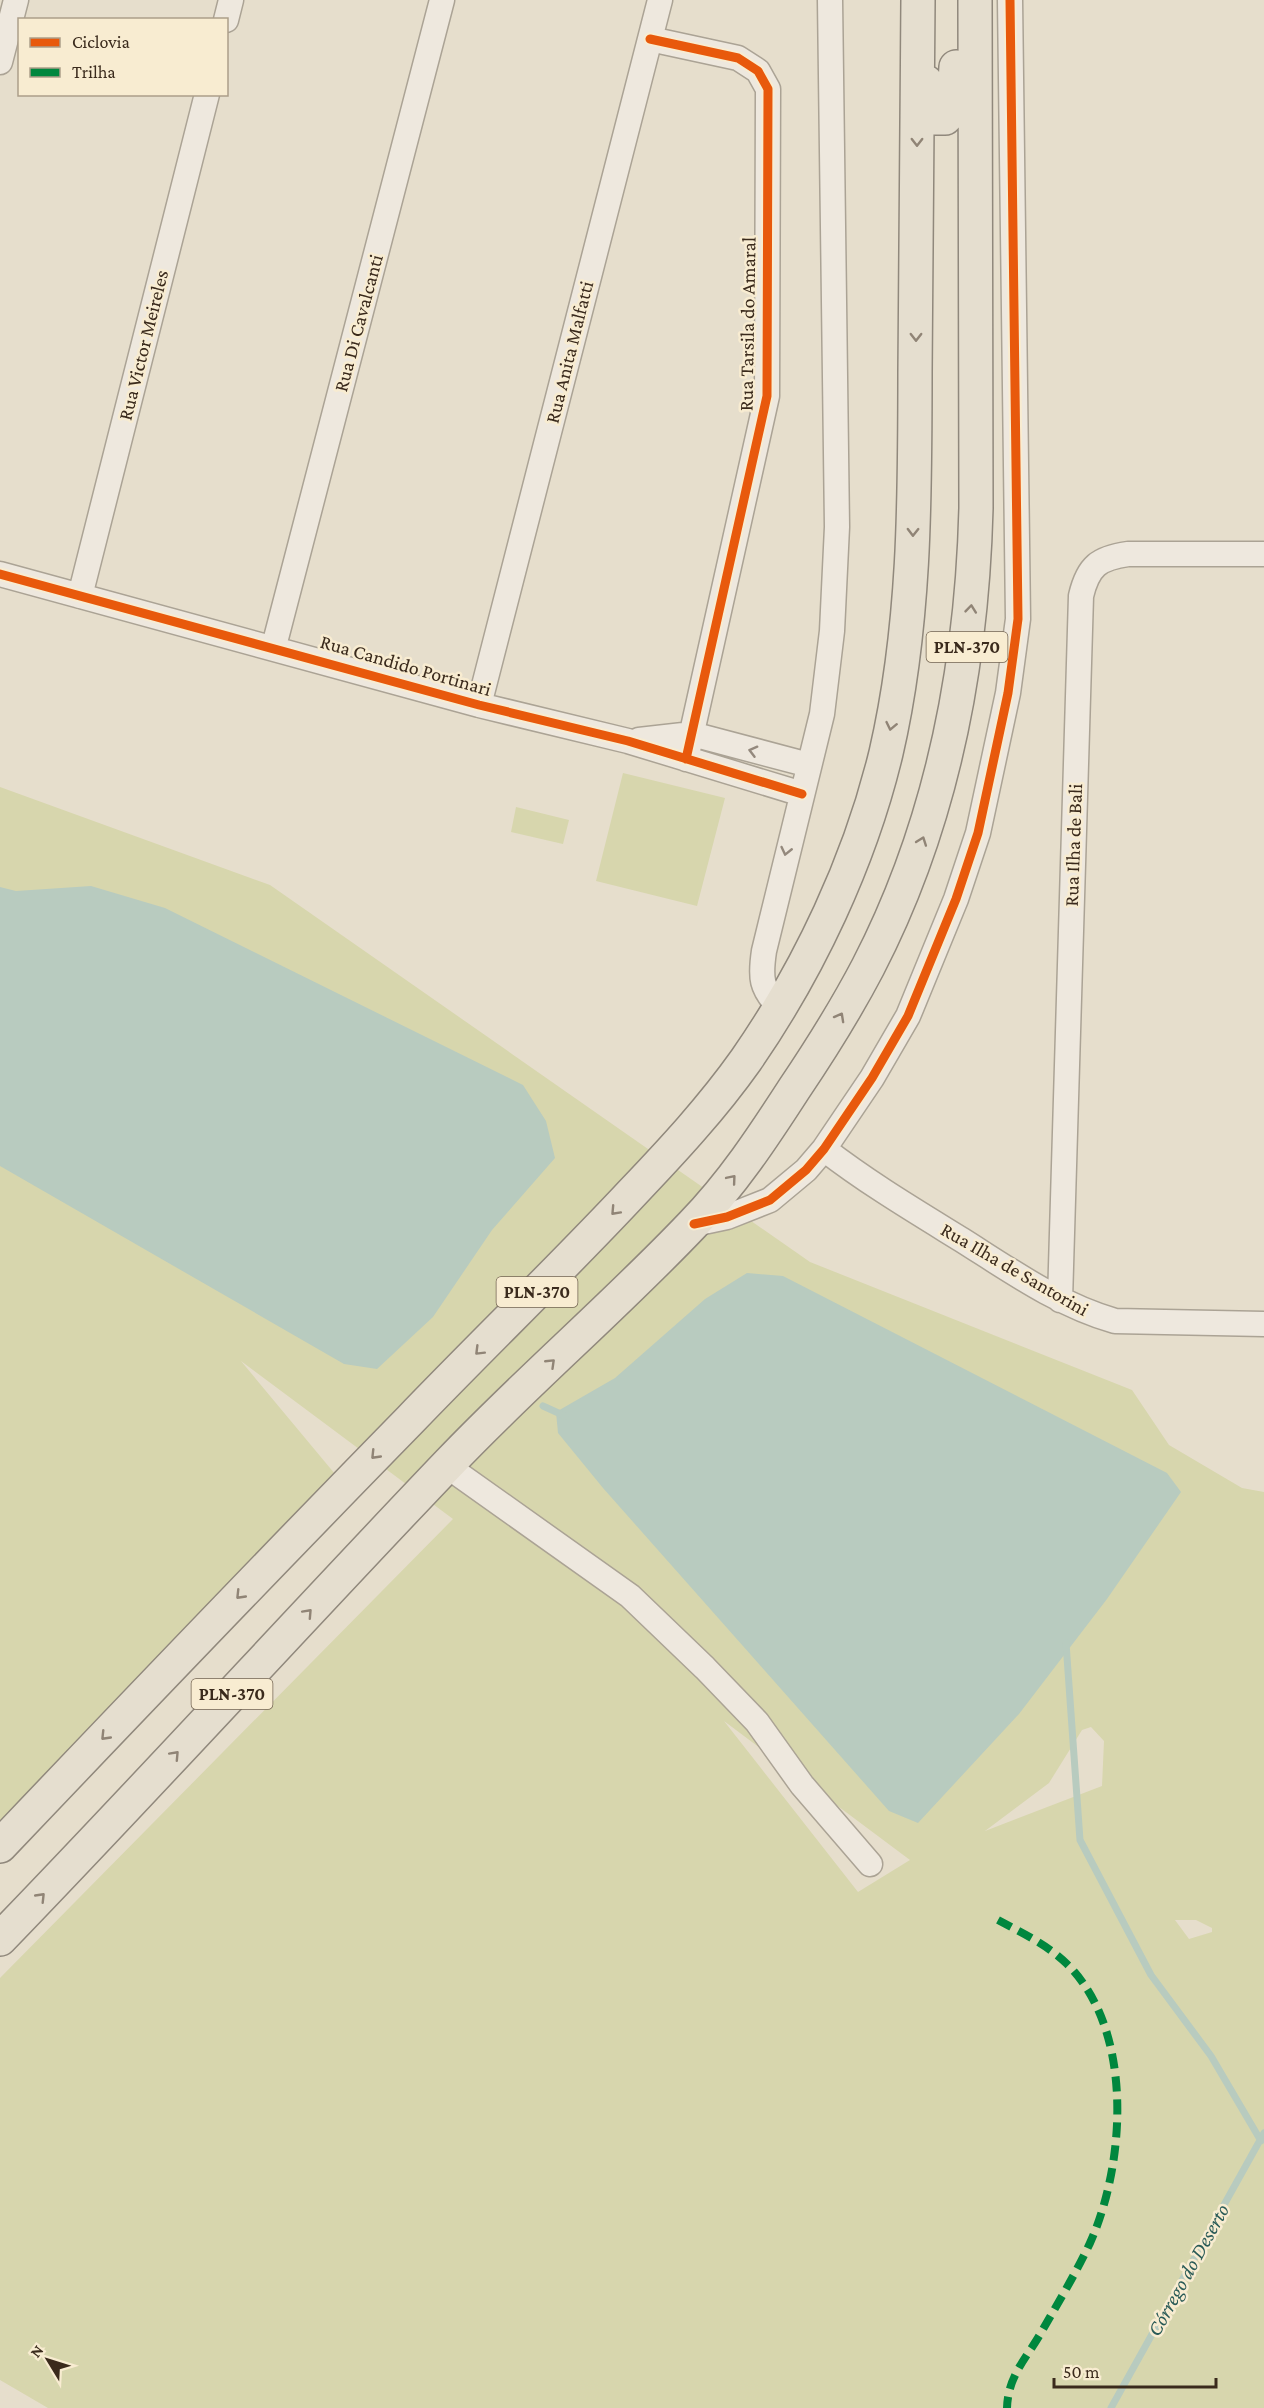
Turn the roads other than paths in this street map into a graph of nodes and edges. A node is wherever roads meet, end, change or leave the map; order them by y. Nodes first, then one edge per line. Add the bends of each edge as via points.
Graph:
1 (16, 0) edge
2 (231, 0) edge
3 (442, 0) edge
4 (660, 0) edge
5 (830, 0) edge
6 (918, 0) edge
7 (958, 0) edge
8 (975, 0) edge
9 (1010, 0) edge
10 (226, 18) edge
11 (650, 39) junction
12 (0, 62) edge
13 (206, 96) edge
14 (1264, 554) edge
15 (0, 574) edge
16 (80, 596) junction
17 (274, 646) junction
18 (479, 705) junction
19 (692, 734) junction
20 (628, 741) junction
21 (686, 759) junction
22 (809, 765) junction
23 (802, 794) junction
24 (779, 1007) junction
25 (824, 1149) junction
26 (694, 1224) junction
27 (1060, 1300) junction
28 (1264, 1324) edge
29 (447, 1466) junction
30 (0, 1846) edge
31 (870, 1864) dead end
32 (0, 1939) edge

1 - 12 street
2 - 10 street
3 - 17 street, Rua Di Cavalcanti
4 - 11 street, Rua Anita Malfatti
5 - 22 street via 837,527 832,631 822,714
6 - 7 main road via 925,26 925,103 929,114 939,119 953,110
6 -> 24 main road, PLN-370 via 915,461 911,598 902,675 869,816 843,882
26 -> 8 main road, PLN-370 via 750,1157 830,1035 869,966 904,889 931,815 952,732 974,572
9 - 25 street via 1018,619 1008,693 978,833 956,899 908,1016
11 - 18 street, Rua Anita Malfatti
11 - 19 street, Rua Tarsila do Amaral via 738,58 758,71 768,88 767,396
13 - 16 street, Rua Victor Meireles
14 - 27 street, Rua Ilha de Bali via 1108,557 1090,571 1084,583 1080,608
15 - 16 street, Rua Candido Portinari
16 - 17 street, Rua Candido Portinari
17 - 18 street, Rua Candido Portinari
18 - 20 street, Rua Candido Portinari
19 - 20 street, Rua Candido Portinari
19 - 21 street, Rua Tarsila do Amaral
22 -> 19 street, Rua Candido Portinari
20 - 21 street, Rua Candido Portinari
21 - 23 street, Rua Candido Portinari
22 - 23 street
23 -> 24 street via 761,973 766,993
24 -> 30 main road, PLN-370 via 745,1061 647,1177
25 - 26 street via 770,1200 727,1217
25 - 27 street, Rua Ilha de Santorini via 859,1176
29 -> 26 main road, PLN-370
27 - 28 street, Rua Ilha de Santorini via 1115,1321
29 - 31 street via 630,1596 757,1722 802,1785
32 -> 29 main road, PLN-370

